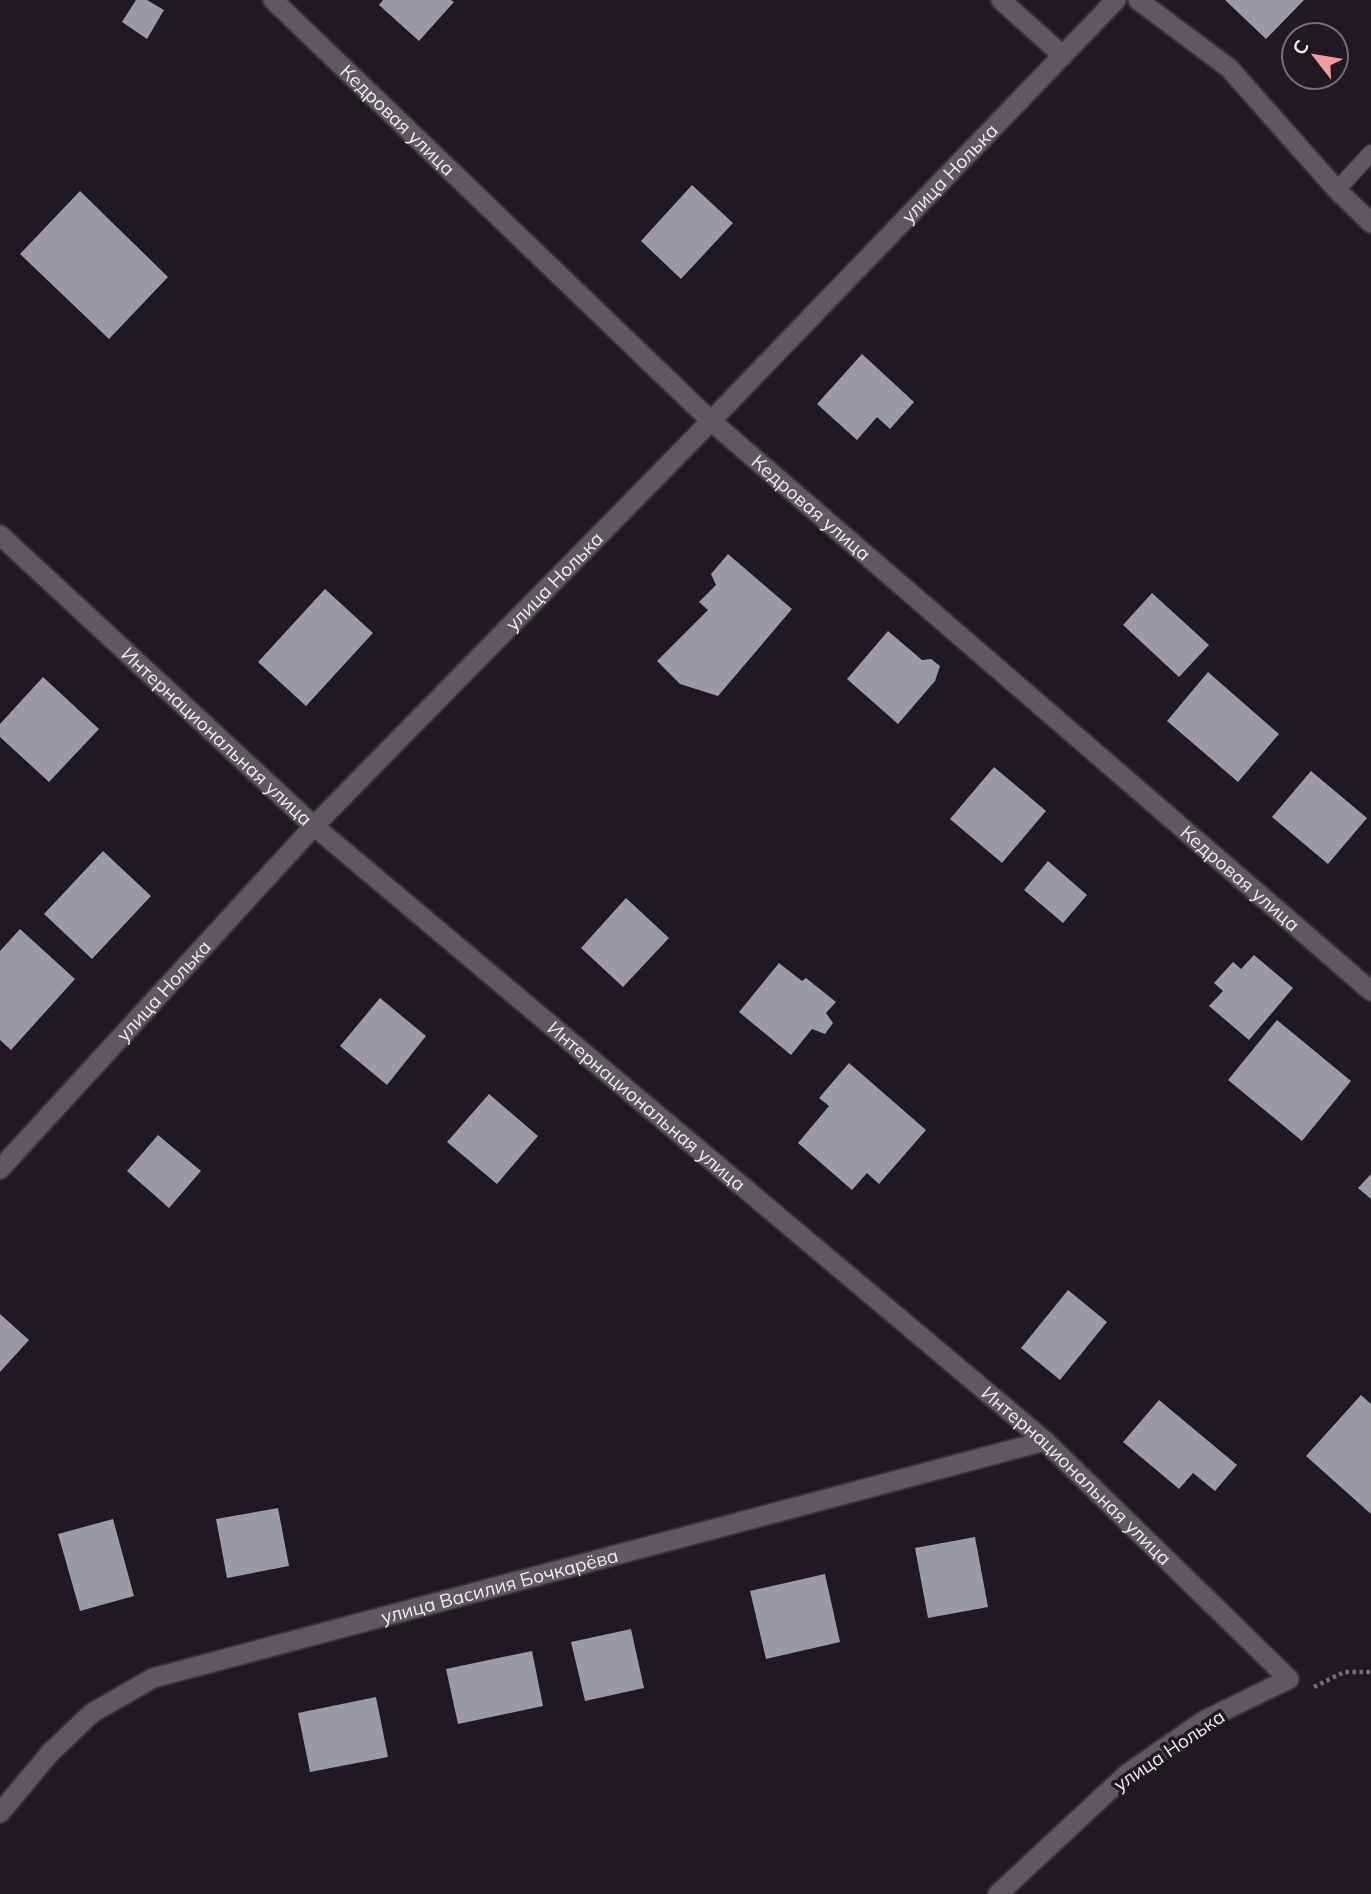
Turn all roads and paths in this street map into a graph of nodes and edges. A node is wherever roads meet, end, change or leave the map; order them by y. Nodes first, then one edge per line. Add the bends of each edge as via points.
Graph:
1 (273, 0) edge
2 (1001, 0) edge
3 (1116, 0) edge
4 (1138, 0) edge
5 (1063, 56) junction
6 (1371, 153) edge
7 (1337, 190) junction
8 (1371, 223) edge
9 (711, 421) junction
10 (0, 535) edge
11 (314, 826) junction
12 (1371, 991) edge
13 (0, 1169) edge
14 (1045, 1441) junction
15 (1371, 1672) edge
16 (1289, 1679) junction
17 (0, 1812) edge
18 (998, 1894) edge

1 - 9 street, Кедровая улица
2 - 5 street
3 - 5 street, улица Нолька
4 - 7 street via 1229,68
5 - 9 street, улица Нолька
6 - 7 lane
7 - 8 street
9 - 11 street, улица Нолька
9 - 12 street, Кедровая улица
10 - 11 street, Интернациональная улица
11 - 13 street, улица Нолька
11 - 14 street, Интернациональная улица
14 - 16 street, Интернациональная улица
14 - 17 street, улица Василия Бочкарёва via 153,1678 92,1713 50,1753
15 - 16 path via 1344,1672 1307,1690
16 - 18 street, улица Нолька via 1205,1720 1128,1773

